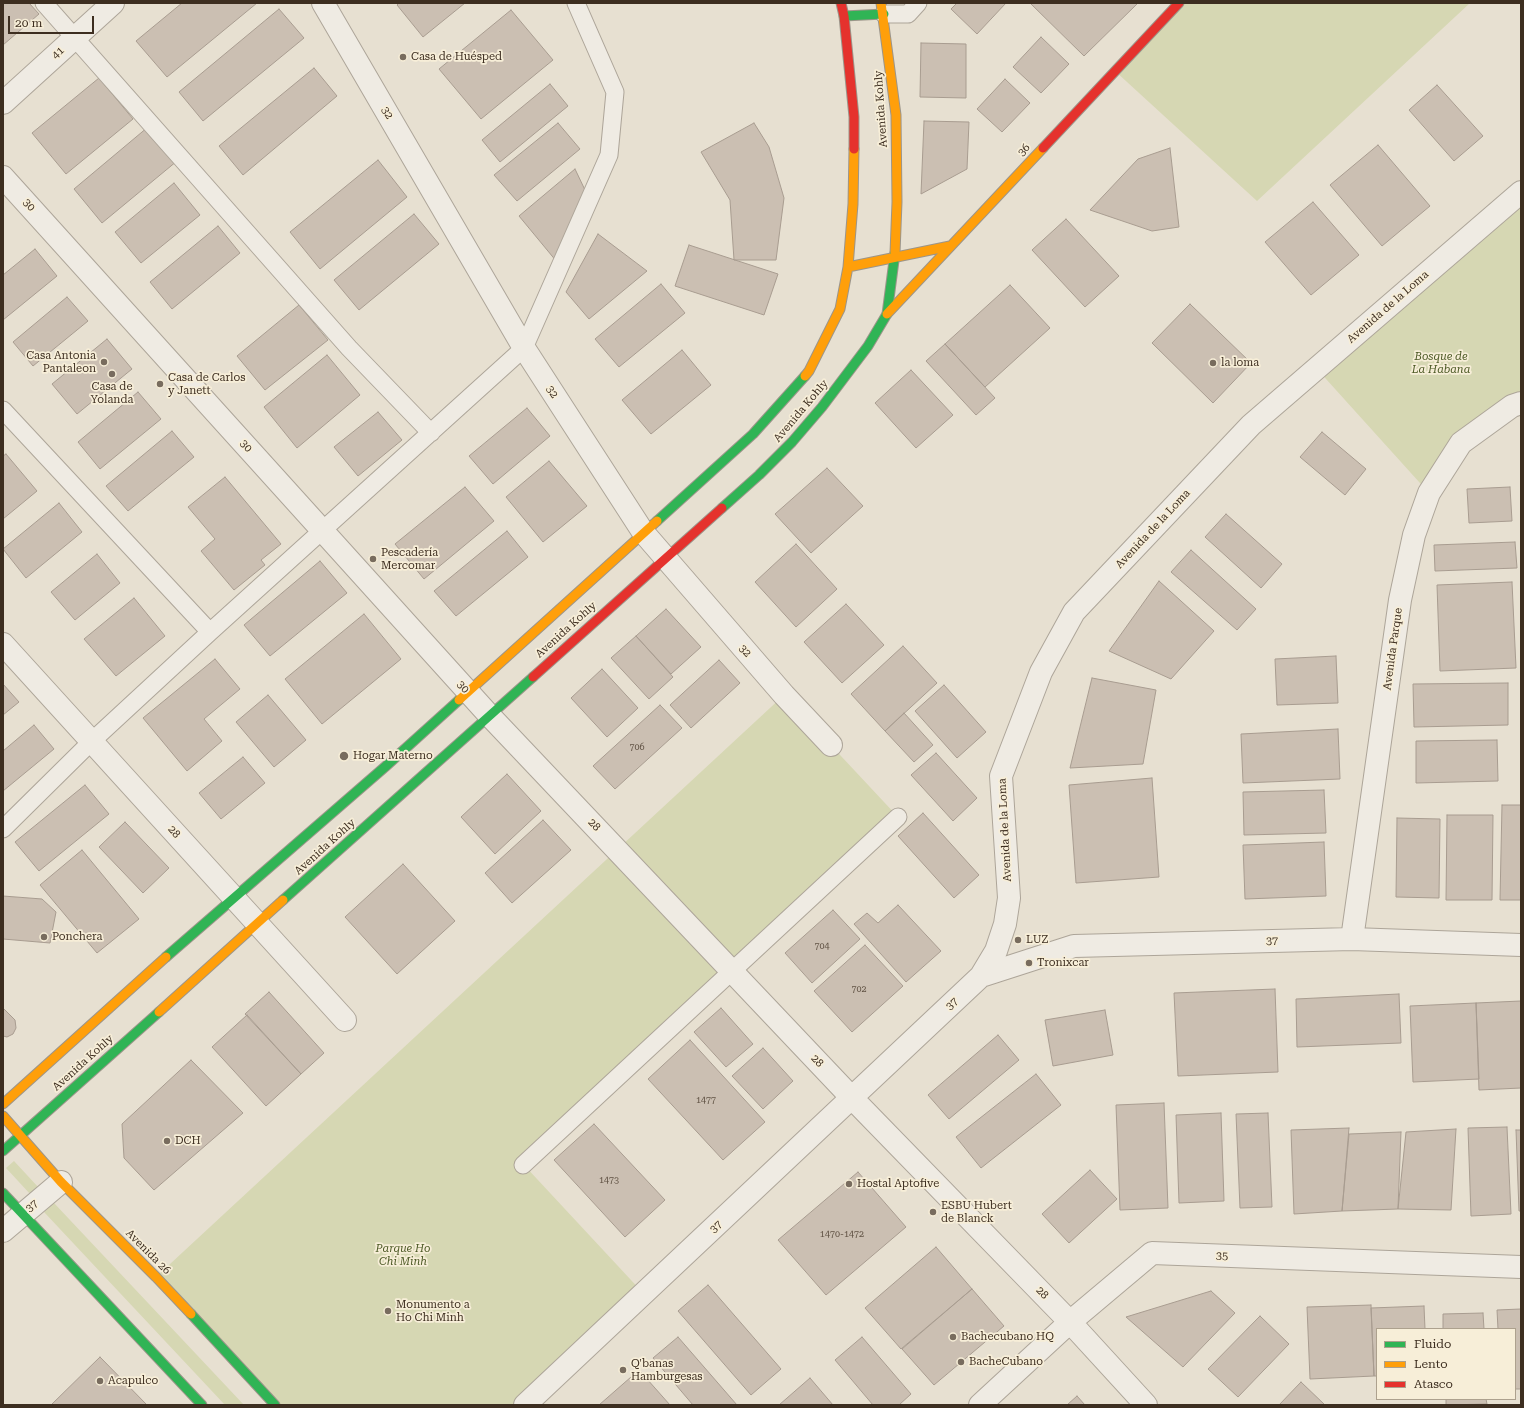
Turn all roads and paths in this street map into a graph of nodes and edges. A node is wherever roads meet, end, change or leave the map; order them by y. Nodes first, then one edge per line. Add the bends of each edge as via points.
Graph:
1 (44, 3) edge
2 (113, 3) edge
3 (323, 3) edge
4 (576, 3) edge
5 (841, 3) edge
6 (918, 3) edge
7 (1179, 3) edge
8 (883, 8) edge
9 (844, 16) junction
10 (75, 37) junction
11 (3, 103) edge
12 (3, 176) edge
13 (1521, 192) edge
14 (950, 246) junction
15 (895, 257) junction
16 (848, 267) junction
17 (886, 314) junction
18 (524, 348) junction
19 (1521, 403) edge
20 (3, 410) edge
21 (430, 433) junction
22 (322, 530) junction
23 (643, 532) junction
24 (665, 558) junction
25 (210, 632) junction
26 (3, 644) edge
27 (468, 692) junction
28 (489, 715) junction
29 (91, 742) junction
30 (831, 745) dead end
31 (898, 817) dead end
32 (3, 829) edge
33 (234, 898) junction
34 (257, 924) junction
35 (1352, 939) junction
36 (1521, 945) edge
37 (733, 971) junction
38 (982, 976) junction
39 (345, 1020) dead end
40 (852, 1098) junction
41 (3, 1104) edge
42 (3, 1116) edge
43 (20, 1135) junction
44 (3, 1151) edge
45 (523, 1165) dead end
46 (61, 1182) junction
47 (3, 1193) edge
48 (22, 1214) junction
49 (3, 1231) edge
50 (1521, 1268) edge
51 (1070, 1322) junction
52 (202, 1405) edge
53 (275, 1405) edge
54 (525, 1405) edge
55 (980, 1405) edge
56 (1146, 1405) edge

1 - 10 lane
2 - 10 street, 41
3 - 18 street, 32
4 - 18 lane via 615,92 609,155
5 - 9 street, Avenida Kohly
6 - 8 lane via 908,14
7 - 14 street, 36
8 - 9 street
8 - 15 street, Avenida Kohly via 896,115
9 - 16 street, Avenida Kohly via 854,117 853,204
10 - 11 street, 41
10 - 21 lane via 344,342
12 - 22 street, 30
13 - 38 street, Avenida de la Loma via 1251,425 1074,612 1041,672 1001,776 1009,898 1005,924 996,951
14 - 15 street
14 - 17 street, 36
15 - 16 street
15 - 17 street, Avenida Kohly
16 - 23 street, Avenida Kohly via 840,309 808,371 753,434
17 - 24 street, Avenida Kohly via 868,346 792,442
18 - 21 lane
18 - 23 street, 32
19 - 35 street, Avenida Parque via 1512,406 1461,444 1429,492 1414,536 1400,600
20 - 25 lane
21 - 22 lane
22 - 25 lane
22 - 27 street, 30
23 - 24 street, 32
23 - 27 street, Avenida Kohly
24 - 28 street, Avenida Kohly
24 - 30 street, 32
25 - 29 lane
26 - 29 street, 28
27 - 28 street, 30
27 - 33 street, Avenida Kohly
28 - 34 street, Avenida Kohly
28 - 37 street, 28
29 - 32 lane
29 - 33 street, 28
31 - 37 lane
33 - 34 street, 28
33 - 41 street, Avenida Kohly
34 - 39 street, 28
34 - 43 street, Avenida Kohly
35 - 36 street, 37
35 - 38 street, 37 via 1074,946
37 - 40 street, 28
37 - 45 lane
38 - 40 street, 37
40 - 51 street, 28
40 - 54 street, 37
42 - 43 street, Avenida 26
43 - 44 street, Avenida Kohly
43 - 46 street, Avenida 26
46 - 48 street, 37
46 - 53 street, Avenida 26 via 156,1277
47 - 48 street
48 - 49 street, 37
48 - 52 street
50 - 51 street, 35 via 1152,1253
51 - 55 street, 35
51 - 56 street, 28

